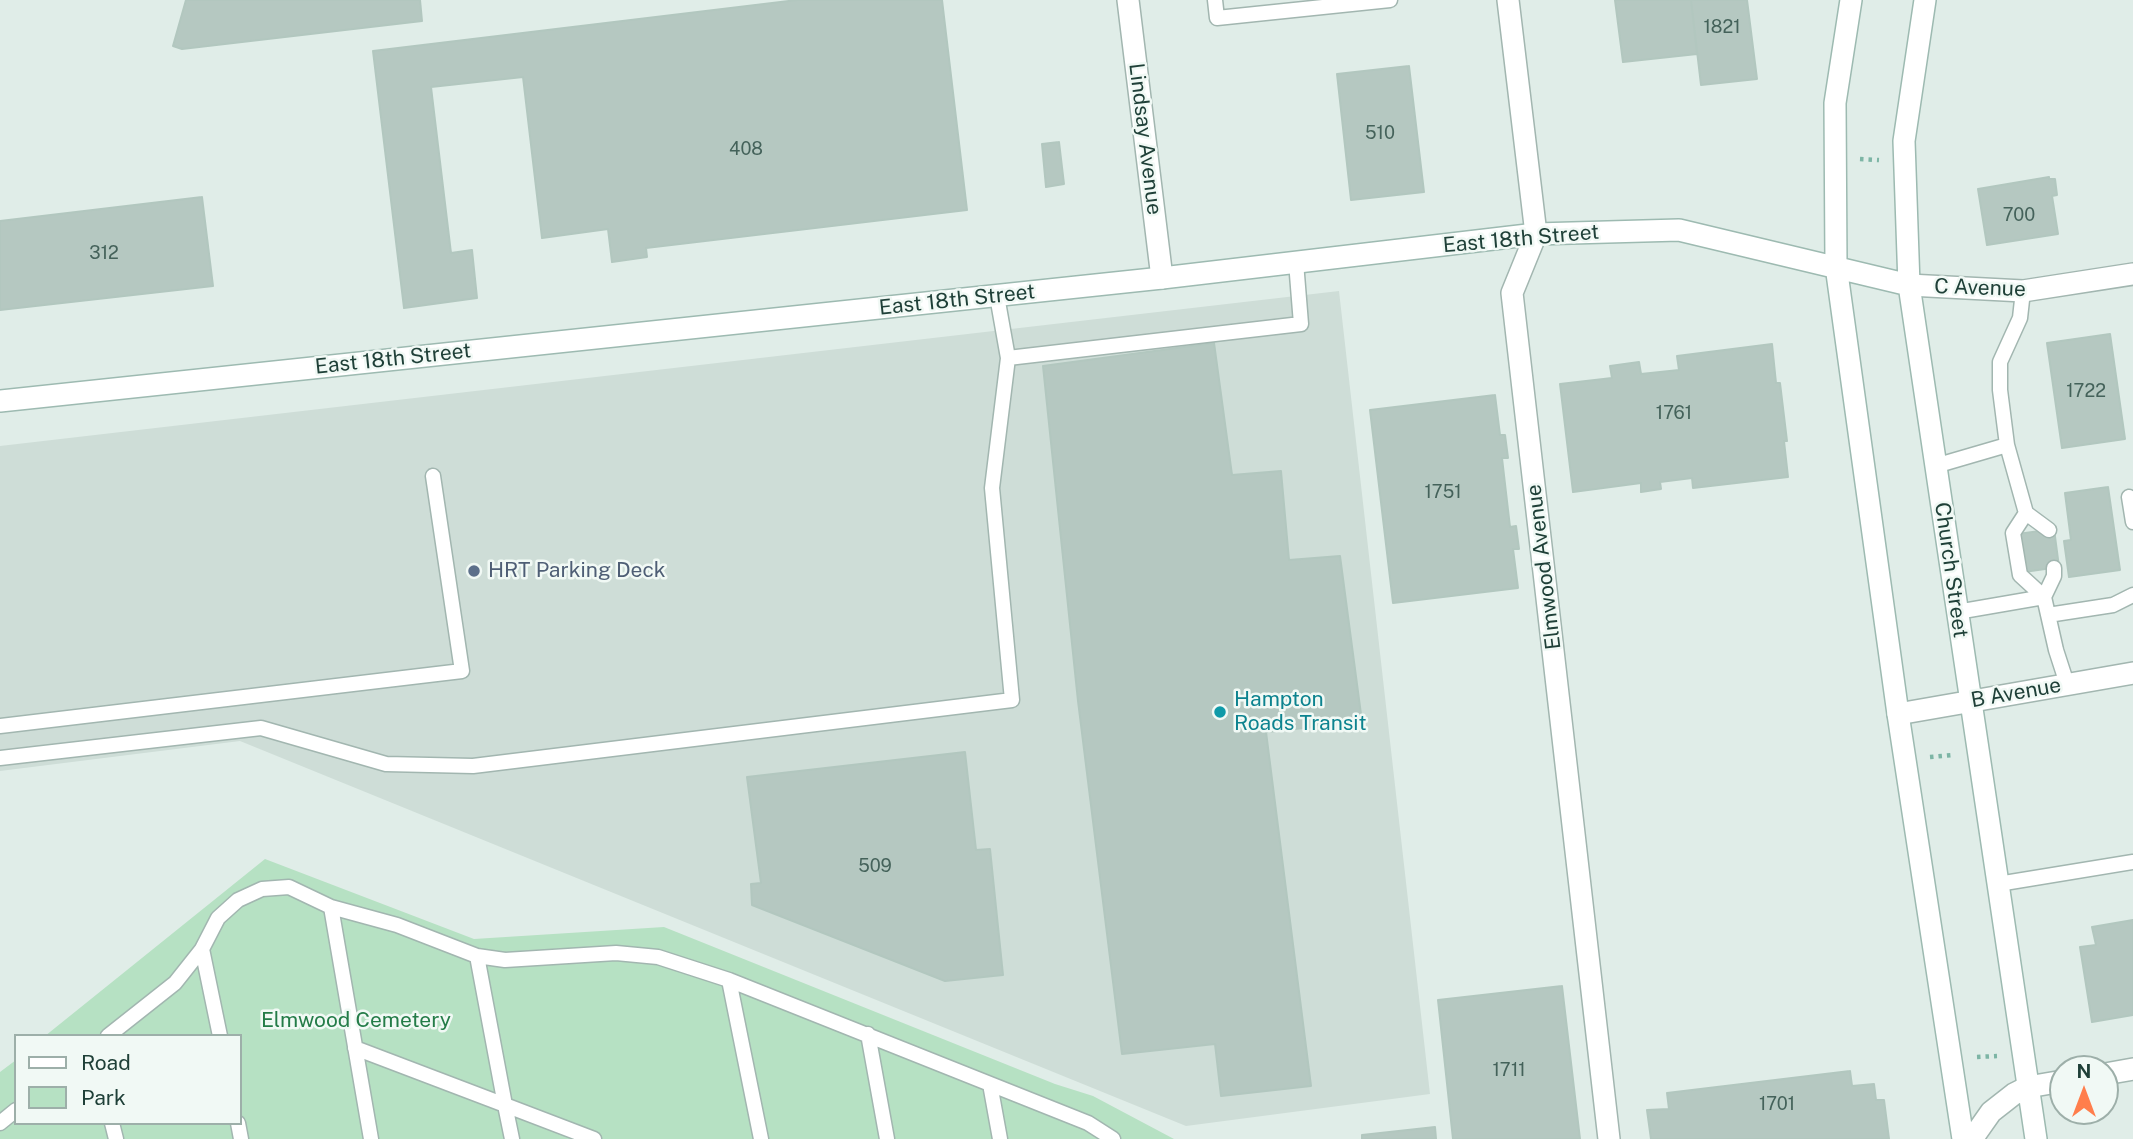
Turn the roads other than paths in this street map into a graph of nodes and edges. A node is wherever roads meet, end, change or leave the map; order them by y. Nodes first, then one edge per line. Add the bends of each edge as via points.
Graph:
1 (1128, 0) edge
2 (1215, 0) edge
3 (1390, 0) edge
4 (1508, 0) edge
5 (1851, 0) edge
6 (1925, 0) edge
7 (1536, 234) junction
8 (1296, 262) junction
9 (1836, 266) junction
10 (2133, 274) edge
11 (1162, 278) junction
12 (1909, 285) junction
13 (2023, 291) junction
14 (997, 296) junction
15 (1008, 358) junction
16 (0, 401) edge
17 (2007, 445) junction
18 (1935, 466) junction
19 (433, 476) dead end
20 (2129, 497) dead end
21 (2025, 513) junction
22 (2133, 522) edge
23 (2049, 530) dead end
24 (2054, 568) dead end
25 (2133, 596) edge
26 (2044, 597) junction
27 (1957, 612) junction
28 (2048, 615) junction
29 (2133, 673) edge
30 (2067, 684) junction
31 (1970, 701) junction
32 (1898, 714) junction
33 (0, 726) edge
34 (0, 758) edge
35 (2133, 862) edge
36 (1998, 884) junction
37 (331, 907) junction
38 (202, 949) junction
39 (477, 956) junction
40 (729, 980) junction
41 (110, 1034) edge
42 (220, 1034) edge
43 (868, 1034) junction
44 (355, 1048) junction
45 (2049, 1083) edge
46 (990, 1084) junction
47 (2028, 1087) junction
48 (505, 1105) junction
49 (14, 1112) edge
50 (0, 1123) edge
51 (370, 1139) edge
52 (512, 1139) edge
53 (594, 1139) edge
54 (761, 1139) edge
55 (887, 1139) edge
56 (1000, 1139) edge
57 (1113, 1139) edge
58 (1609, 1139) edge
59 (1963, 1139) edge
60 (1972, 1139) edge
61 (2036, 1139) edge

1 - 11 street, Lindsay Avenue
2 - 3 lane via 1217,19
4 - 7 street, Elmwood Avenue
5 - 9 street via 1835,103
6 - 12 street, Church Street via 1904,141
7 - 8 street, East 18th Street
7 - 9 street, East 18th Street via 1679,230
7 - 58 street, Elmwood Avenue via 1512,293
8 - 11 street, East 18th Street
8 - 15 lane via 1301,324
9 - 12 street, East 18th Street
9 - 32 street
10 - 13 street, C Avenue
11 - 14 street, East 18th Street
12 - 13 street, C Avenue
12 - 18 street, Church Street
13 - 17 lane via 2020,318 2000,362
14 - 15 lane
14 - 16 street, East 18th Street
15 - 34 lane via 992,488 1012,700 473,766 386,764 261,728
17 - 18 lane
17 - 21 lane
18 - 27 street, Church Street
19 - 33 lane via 462,671
20 - 22 lane
21 - 23 lane
21 - 26 lane via 2013,533 2020,575
24 - 26 lane
25 - 28 lane via 2113,605
26 - 27 lane
26 - 28 lane
27 - 31 street, Church Street
28 - 30 lane
29 - 30 street, B Avenue
30 - 31 street, B Avenue
31 - 32 street, B Avenue
31 - 36 street, Church Street
32 - 59 street
35 - 36 lane
36 - 47 street, Church Street
37 - 38 lane via 289,887 262,889 238,900 218,918
37 - 39 lane via 397,925
37 - 44 lane
38 - 41 lane via 175,983
38 - 42 lane
39 - 40 lane via 505,960 616,953 658,957
39 - 48 lane
40 - 43 lane
40 - 54 lane
43 - 46 lane
43 - 55 lane
44 - 48 lane
44 - 51 lane
45 - 47 street
46 - 56 lane
46 - 57 lane via 1088,1123
47 - 60 street via 1991,1112
47 - 61 street, Church Street
48 - 52 lane
48 - 53 lane
49 - 50 lane

